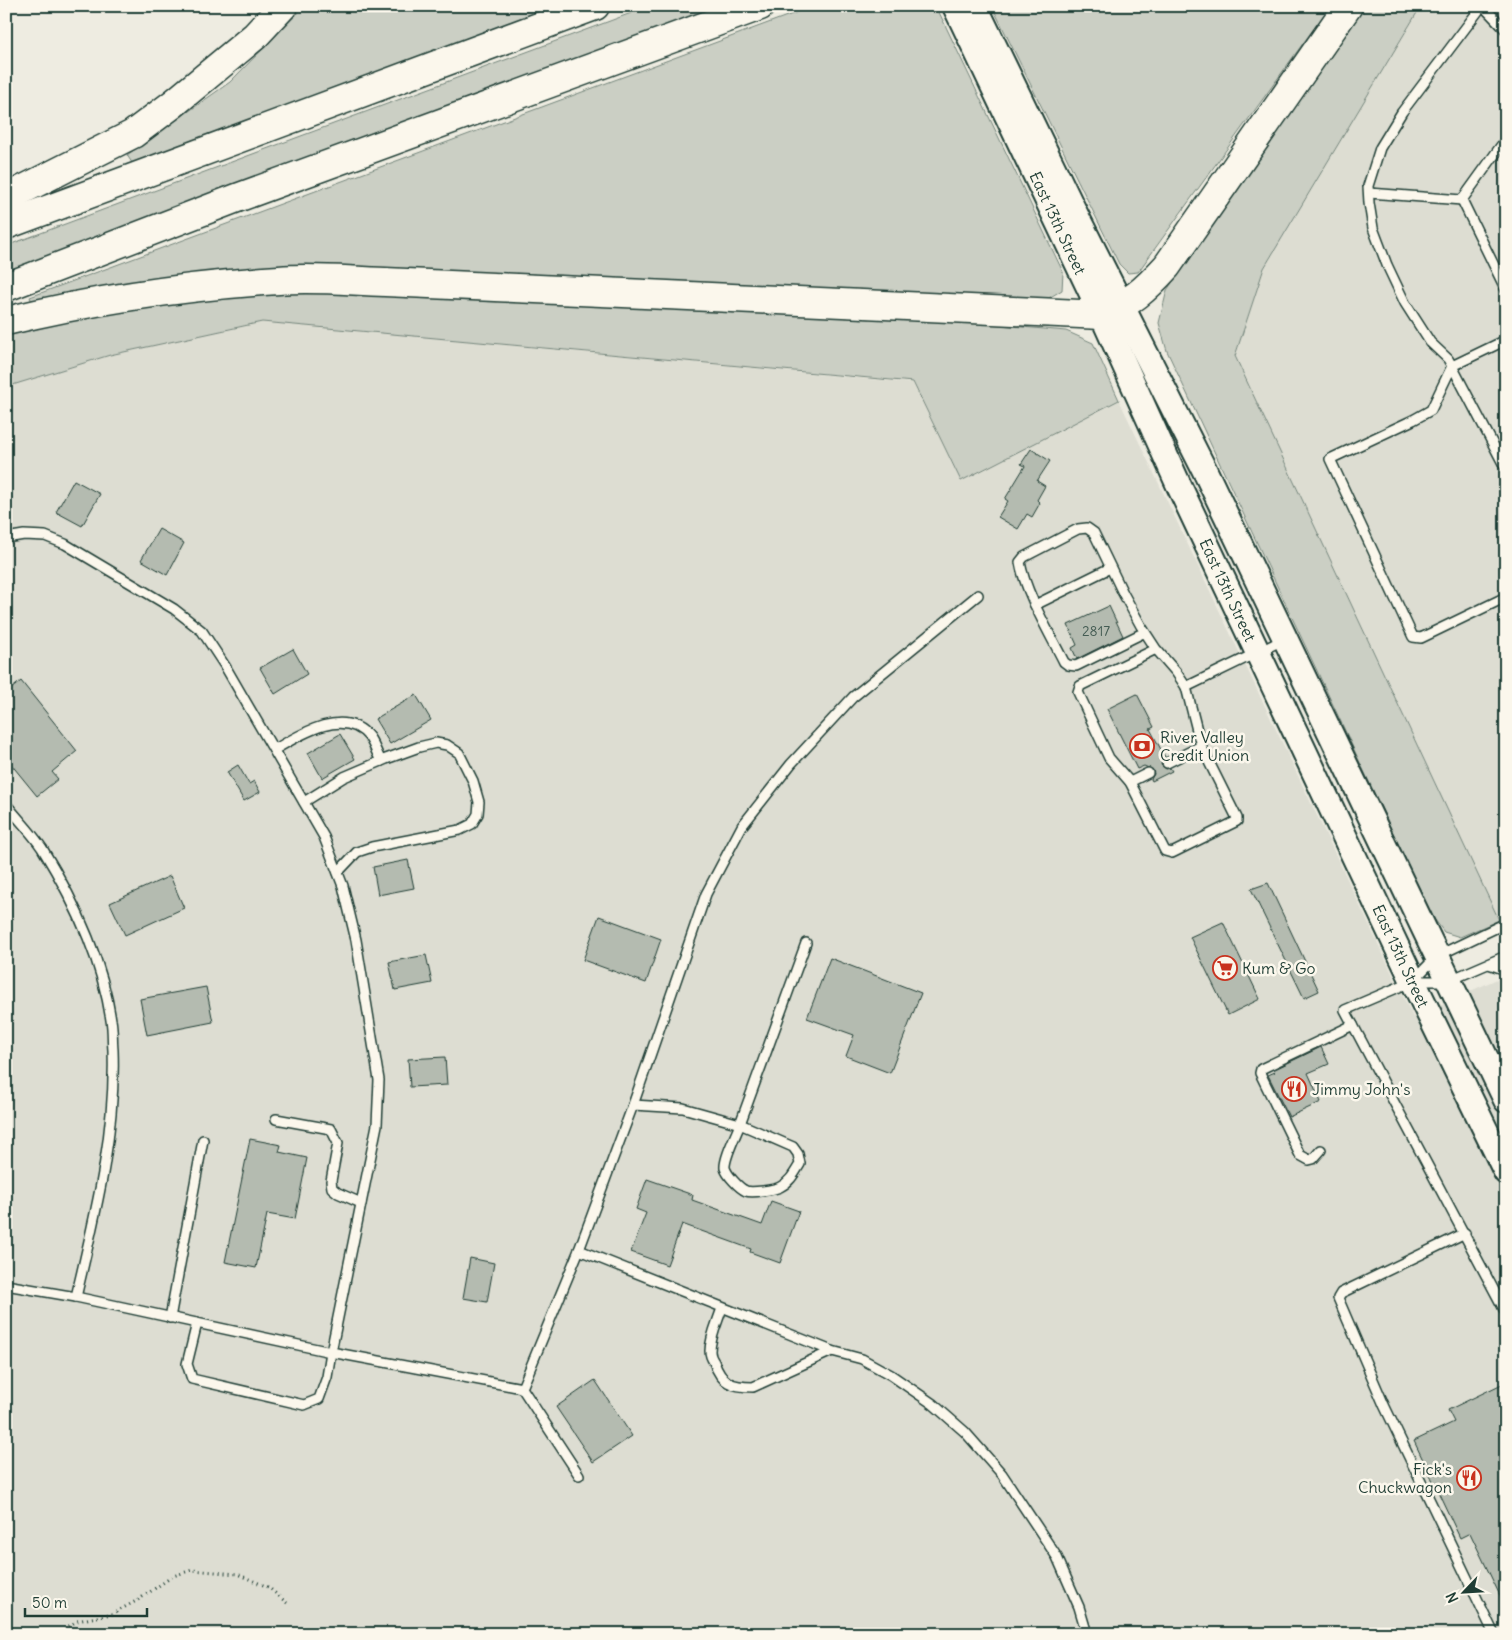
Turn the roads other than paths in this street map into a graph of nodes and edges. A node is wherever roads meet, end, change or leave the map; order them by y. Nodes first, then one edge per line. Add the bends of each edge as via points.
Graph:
1 (283, 6) edge
2 (594, 6) edge
3 (760, 6) edge
4 (955, 6) edge
5 (975, 6) edge
6 (1348, 6) edge
7 (1483, 6) edge
8 (1506, 30) edge
9 (1506, 139) edge
10 (1368, 193) junction
11 (6, 198) edge
12 (1462, 200) junction
13 (6, 225) edge
14 (6, 287) edge
15 (1506, 290) edge
16 (1112, 311) junction
17 (6, 321) edge
18 (1506, 340) edge
19 (1452, 366) junction
20 (1506, 469) edge
21 (6, 538) edge
22 (1110, 568) junction
23 (978, 595) dead end
24 (1506, 597) edge
25 (1035, 604) junction
26 (1145, 632) junction
27 (1285, 639) junction
28 (1156, 649) junction
29 (1257, 652) junction
30 (1186, 687) junction
31 (1201, 746) junction
32 (274, 750) junction
33 (381, 761) junction
34 (1167, 763) dead end
35 (1148, 773) dead end
36 (1130, 782) junction
37 (304, 802) junction
38 (6, 804) edge
39 (338, 872) junction
40 (1506, 923) edge
41 (806, 943) dead end
42 (1437, 956) junction
43 (1506, 956) edge
44 (1489, 964) junction
45 (1506, 970) edge
46 (1413, 981) junction
47 (1448, 981) junction
48 (1353, 1025) junction
49 (1506, 1100) edge
50 (632, 1104) junction
51 (276, 1119) dead end
52 (740, 1124) junction
53 (203, 1140) dead end
54 (1321, 1150) dead end
55 (1506, 1172) edge
56 (361, 1203) junction
57 (1465, 1233) junction
58 (579, 1250) junction
59 (6, 1285) edge
60 (76, 1297) junction
61 (722, 1308) junction
62 (1506, 1313) edge
63 (170, 1318) junction
64 (197, 1323) junction
65 (832, 1351) junction
66 (331, 1352) junction
67 (522, 1388) junction
68 (579, 1475) dead end
69 (1087, 1634) edge
70 (1494, 1634) edge

1 - 11 highway via 255,36 133,134
2 - 13 highway
3 - 14 highway via 237,198
4 - 16 main road, East 13th Street
5 - 16 main road, East 13th Street
6 - 16 highway via 1167,266 1146,290
7 - 8 lane
7 - 10 lane via 1402,112 1380,148
9 - 12 lane
10 - 12 lane
10 - 19 lane via 1373,228 1405,303 1430,342
12 - 15 lane
16 - 17 highway via 281,280 159,291
16 - 27 main road, East 13th Street via 1204,469
16 - 29 main road, East 13th Street via 1180,488
18 - 19 lane
19 - 20 lane
19 - 24 lane via 1431,410 1332,456 1330,462 1413,637 1421,638
21 - 32 lane via 45,536 65,544 174,609 202,630
22 - 25 lane
22 - 25 lane via 1094,533 1087,528 1078,529 1020,562
22 - 26 lane
23 - 50 lane via 853,698 791,764 742,826 706,894
25 - 26 lane via 1068,665 1076,666
26 - 28 lane
27 - 29 lane
27 - 42 main road, East 13th Street
28 - 30 lane
28 - 36 lane via 1080,686 1078,692 1109,758
29 - 30 lane
29 - 46 main road, East 13th Street
30 - 31 lane
31 - 34 lane
31 - 36 lane via 1236,813 1236,821 1168,853
32 - 33 lane via 317,728 340,722 354,726 368,736
32 - 37 lane
33 - 37 lane via 344,777
33 - 39 lane via 419,747 436,743 447,745 459,753 473,781 479,802 478,814 472,824 460,830 357,852
35 - 36 lane
37 - 39 lane via 324,837
38 - 60 lane via 40,846 80,921 103,980 111,1021 114,1080 108,1139 97,1207
39 - 56 lane via 356,940 379,1080 377,1125
40 - 42 lane
41 - 52 lane
42 - 46 lane
42 - 47 main road, East 13th Street
43 - 44 lane
44 - 45 lane
44 - 47 lane
46 - 47 lane
46 - 48 lane via 1345,1010
46 - 55 main road, East 13th Street
47 - 49 main road, East 13th Street
48 - 54 lane via 1261,1069 1260,1073 1300,1155 1313,1160
48 - 57 lane
50 - 52 lane via 683,1108
50 - 58 lane
51 - 56 lane via 331,1129 338,1143 330,1181 332,1188
52 - 52 lane via 793,1148 800,1164 790,1181 778,1188 746,1191 730,1178 726,1162
53 - 63 lane
56 - 66 lane
57 - 62 lane
57 - 70 lane via 1341,1293 1338,1298 1384,1405
58 - 61 lane
58 - 67 lane
59 - 60 lane
60 - 63 lane
61 - 65 lane
61 - 65 lane via 710,1352 718,1372 730,1384 753,1387
63 - 64 lane
64 - 66 lane
64 - 66 lane via 187,1364 192,1379 304,1406 319,1399 327,1378
65 - 69 lane via 862,1359 891,1375 933,1404 965,1432 1002,1474 1057,1556
66 - 67 lane
67 - 68 lane

